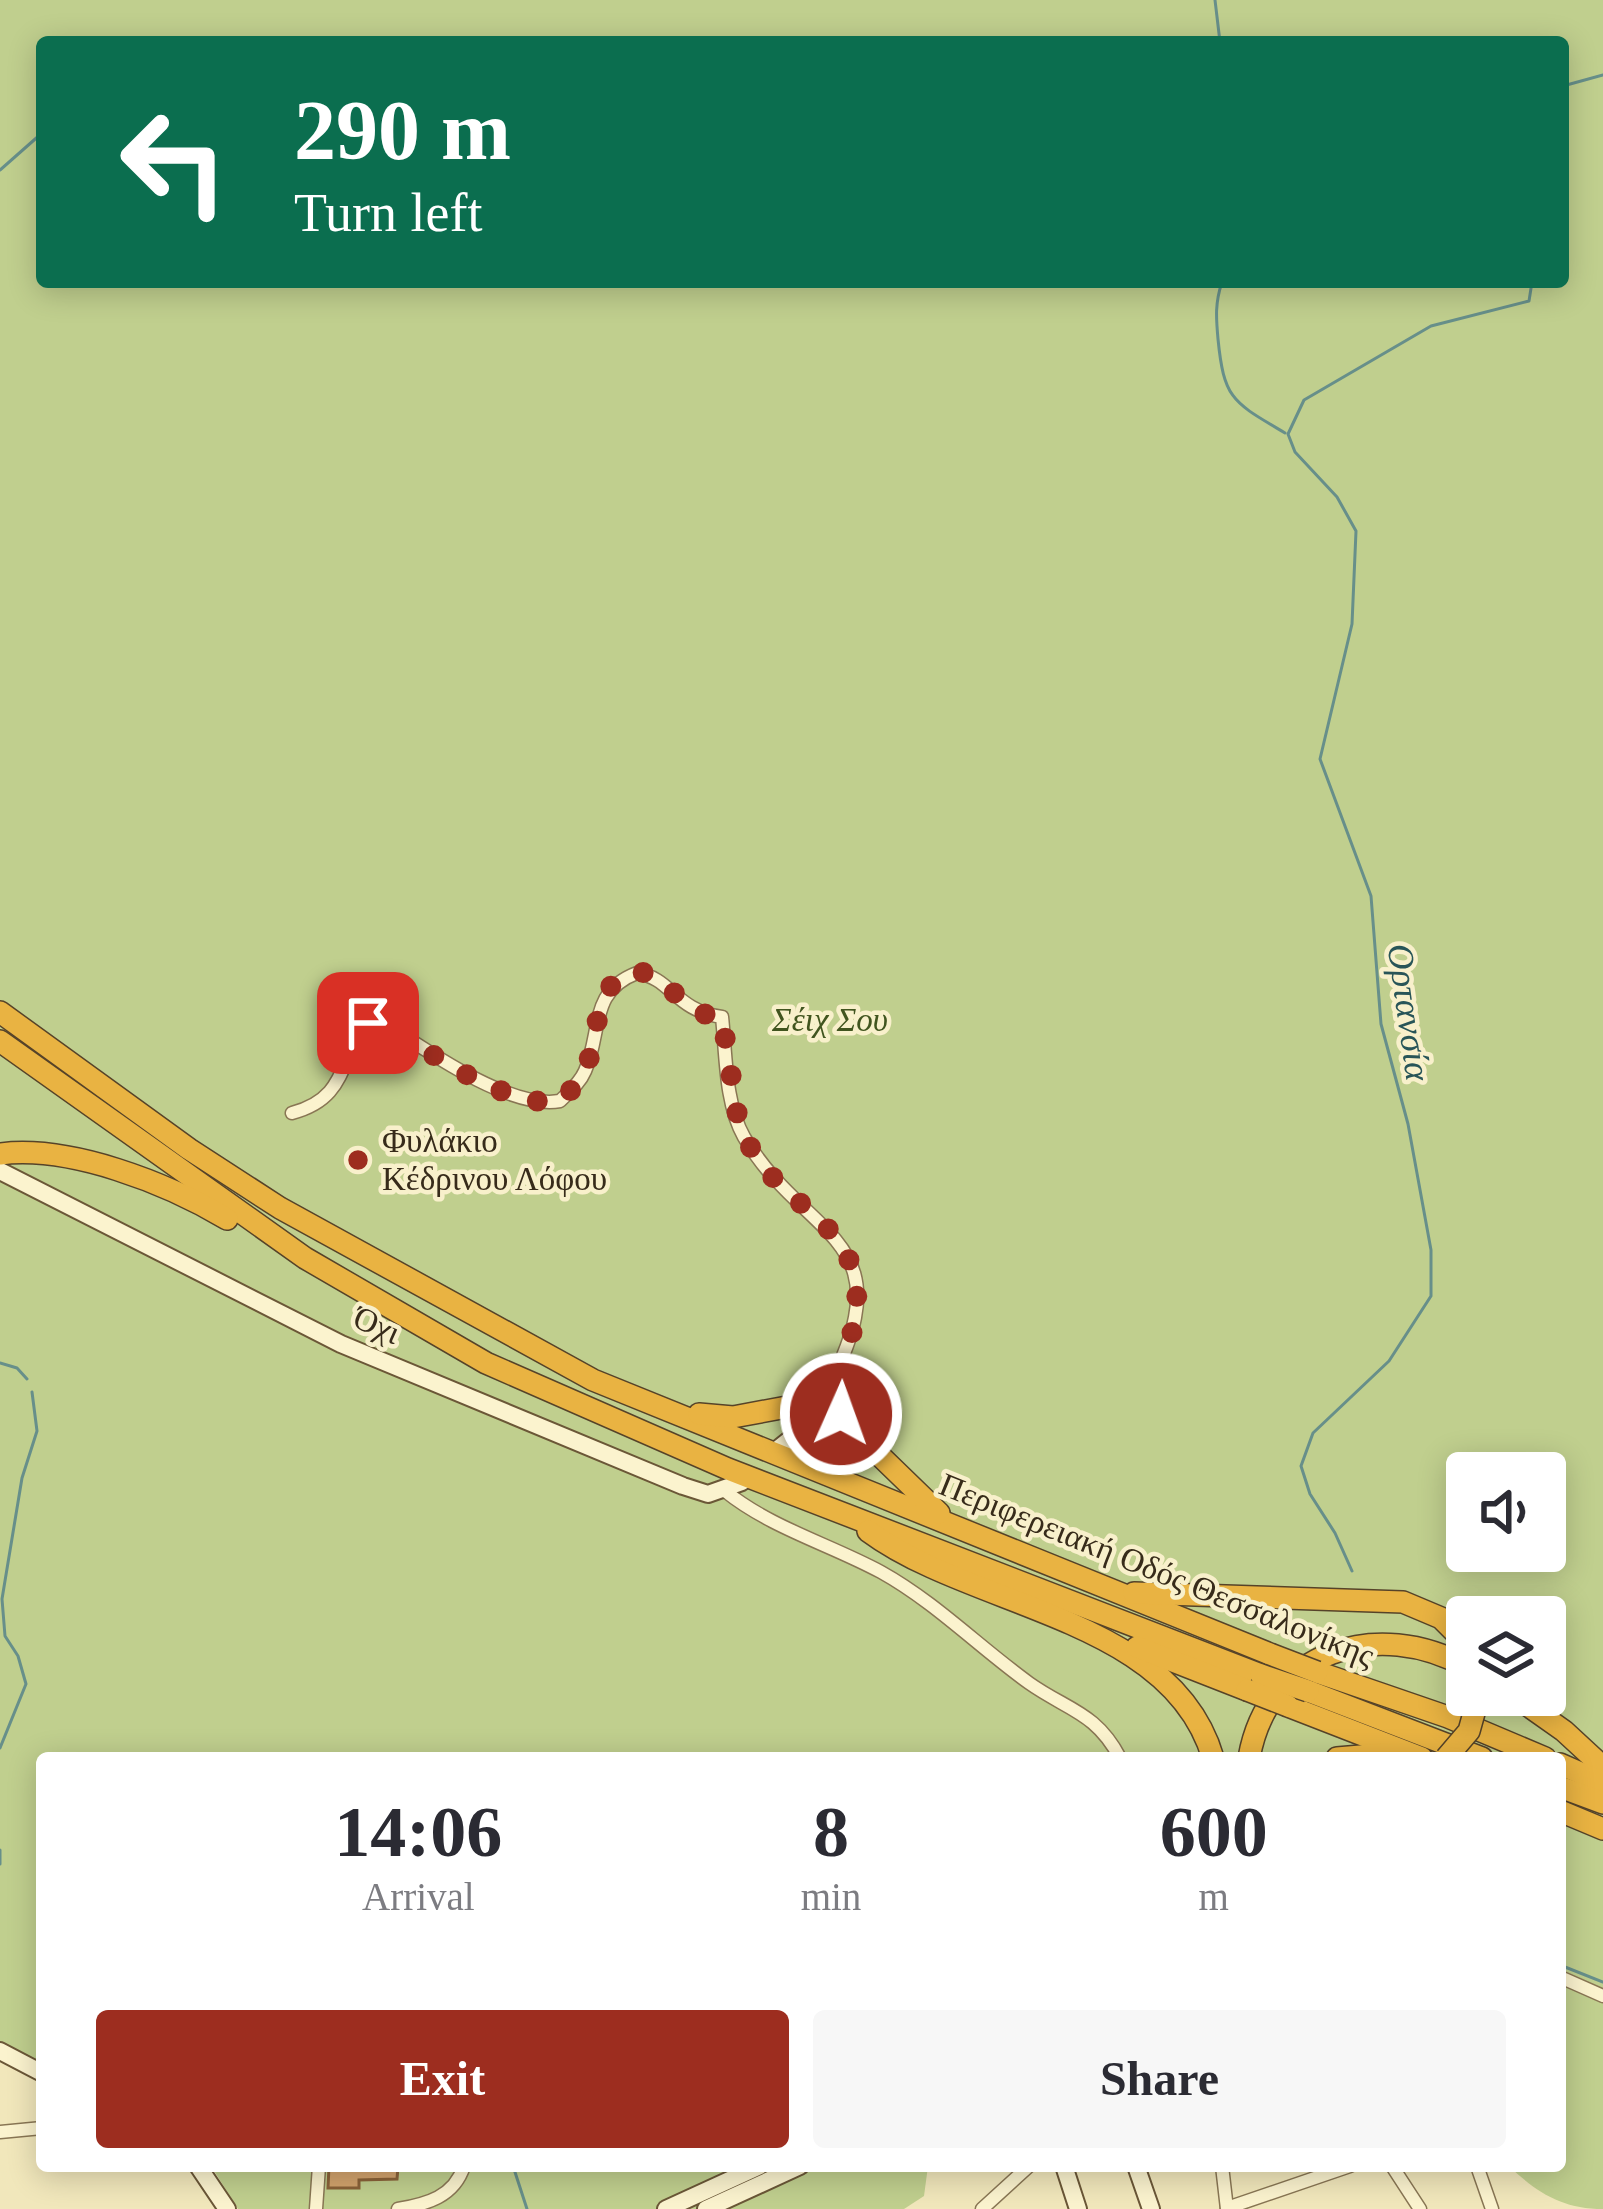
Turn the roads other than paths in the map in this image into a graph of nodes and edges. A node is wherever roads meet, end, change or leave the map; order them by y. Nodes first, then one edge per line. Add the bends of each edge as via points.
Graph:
1 (0, 1012) edge
2 (0, 1041) edge
3 (292, 1113) dead end
4 (0, 1154) edge
5 (0, 1171) edge
6 (389, 1309) junction
7 (832, 1380) junction
8 (838, 1410) junction
9 (674, 1411) junction
10 (800, 1423) junction
11 (733, 1486) joint
12 (849, 1516) junction
13 (952, 1526) junction
14 (890, 1546) junction
15 (884, 1573) junction
16 (1115, 1592) junction
17 (1446, 1625) edge
18 (1090, 1634) junction
19 (1446, 1659) edge
20 (1259, 1673) junction
21 (1313, 1681) junction
22 (1474, 1716) edge
23 (1543, 1716) edge
24 (1116, 1752) edge
25 (1211, 1752) edge
26 (1251, 1752) edge
27 (1407, 1752) edge
28 (1451, 1752) edge
29 (1469, 1752) edge
30 (1531, 1752) edge
31 (1603, 1766) edge
32 (1566, 1767) edge
33 (1603, 1783) edge
34 (1566, 1789) edge
35 (1603, 1803) edge
36 (1566, 1813) edge
37 (1603, 1828) edge
38 (1566, 1980) edge
39 (1603, 1996) edge
40 (0, 2051) edge
41 (36, 2070) edge
42 (36, 2129) edge
43 (0, 2132) edge
44 (202, 2172) edge
45 (319, 2172) edge
46 (460, 2172) edge
47 (747, 2172) edge
48 (787, 2172) edge
49 (1023, 2172) edge
50 (1066, 2172) edge
51 (1138, 2172) edge
52 (1223, 2172) edge
53 (1333, 2172) edge
54 (1396, 2172) edge
55 (1479, 2172) edge
56 (1278, 2191) junction
57 (999, 2193) junction
58 (1227, 2208) edge
59 (227, 2209) edge
60 (316, 2209) edge
61 (398, 2209) edge
62 (666, 2209) edge
63 (706, 2209) edge
64 (982, 2209) edge
65 (1005, 2209) edge
66 (1078, 2209) edge
67 (1151, 2209) edge
68 (1285, 2209) edge
69 (1420, 2209) edge
70 (1492, 2209) edge

1 - 9 highway, Περιφερειακή Οδός Θεσσαλονίκης via 330,1239 592,1380
2 - 6 highway, Περιφερειακή Οδός Θεσσαλονίκης
3 - 7 street via 337,1084 368,1023 386,1024 500,1089 542,1104 560,1101 586,1069 607,992 637,973 654,975 682,1004 722,1018 740,1131 766,1171 840,1240 854,1271 859,1316
4 - 6 highway via 25,1151 173,1190 347,1295
5 - 11 main road, Όχι via 341,1344 683,1486 708,1494
6 - 12 highway, Περιφερειακή Οδός Θεσσαλονίκης via 625,1426
7 - 8 street
7 - 10 street
8 - 10 main road
8 - 10 main road via 832,1433
8 - 13 highway
9 - 10 highway
9 - 13 highway, Περιφερειακή Οδός Θεσσαλονίκης
11 - 15 street via 749,1510
12 - 14 highway
12 - 20 highway, Περιφερειακή Οδός Θεσσαλονίκης
13 - 16 highway, Περιφερειακή Οδός Θεσσαλονίκης
14 - 15 street
14 - 18 highway
15 - 24 street via 1035,1687 1080,1710
16 - 17 highway via 1391,1601
16 - 20 highway, Περιφερειακή Οδός Θεσσαλονίκης
18 - 20 highway
18 - 25 highway via 1174,1687
19 - 26 highway via 1403,1643 1369,1642 1325,1656 1270,1703
20 - 21 highway, Περιφερειακή Οδός Θεσσαλονίκης, bridge
20 - 27 highway, bridge via 1288,1706
21 - 29 highway, Περιφερειακή Οδός Θεσσαλονίκης
21 - 30 highway, Περιφερειακή Οδός Θεσσαλονίκης via 1448,1717
22 - 28 highway, bridge
23 - 31 highway
32 - 33 highway
34 - 35 highway
36 - 37 highway
38 - 39 street
40 - 41 main road
42 - 43 street
44 - 59 main road
45 - 60 street
46 - 61 street via 446,2193
47 - 62 main road
48 - 63 main road
49 - 57 street
50 - 66 main road
51 - 67 main road
52 - 58 street
53 - 56 street
54 - 69 street
55 - 70 street
56 - 58 street
56 - 68 street
57 - 64 street
57 - 65 street

